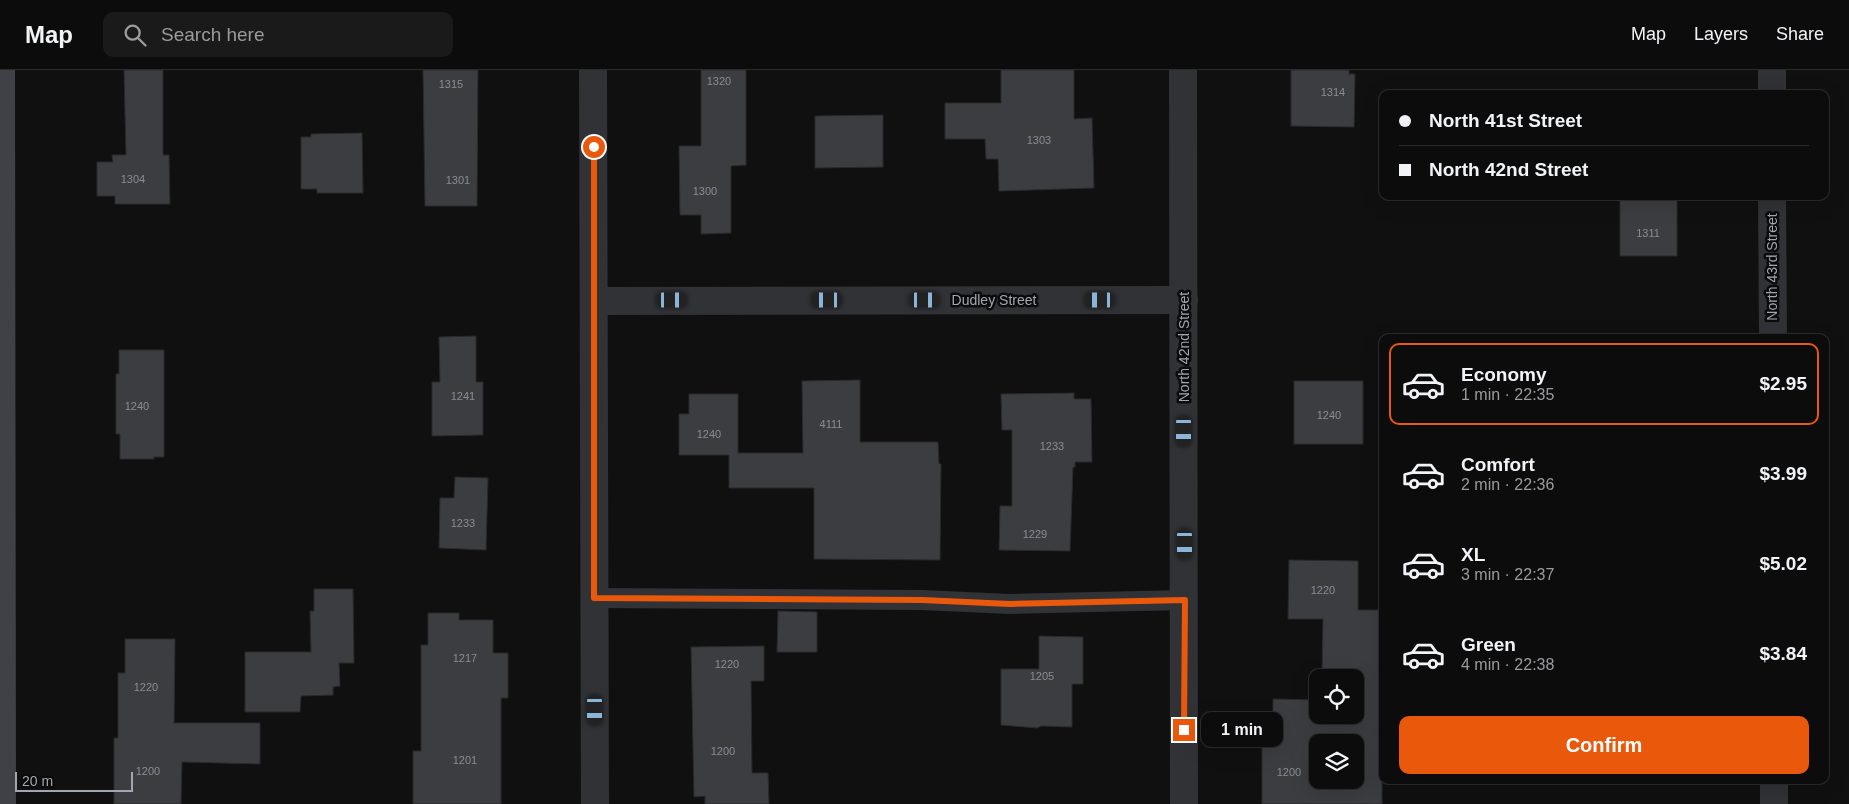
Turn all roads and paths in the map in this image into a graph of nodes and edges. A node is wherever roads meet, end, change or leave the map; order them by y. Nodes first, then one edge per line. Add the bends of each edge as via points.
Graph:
1 (1, 70) edge
2 (593, 70) edge
3 (1183, 70) edge
4 (1772, 70) edge
5 (1772, 90) edge
6 (1772, 200) edge
7 (594, 300) junction
8 (1184, 300) junction
9 (1772, 334) edge
10 (594, 598) junction
11 (1185, 600) junction
12 (1, 637) edge
13 (1774, 784) edge
14 (2, 804) edge
15 (595, 804) edge
16 (1184, 804) edge
17 (1774, 804) edge

1 - 12 street
2 - 7 street
3 - 8 street, North 42nd Street
4 - 5 street
6 - 9 street, North 43rd Street
7 - 8 street, Dudley Street
7 - 10 street
8 - 11 street, North 42nd Street
10 - 11 lane via 922,600 1010,604
10 - 15 street
11 - 16 street, North 42nd Street
12 - 14 street
13 - 17 street

